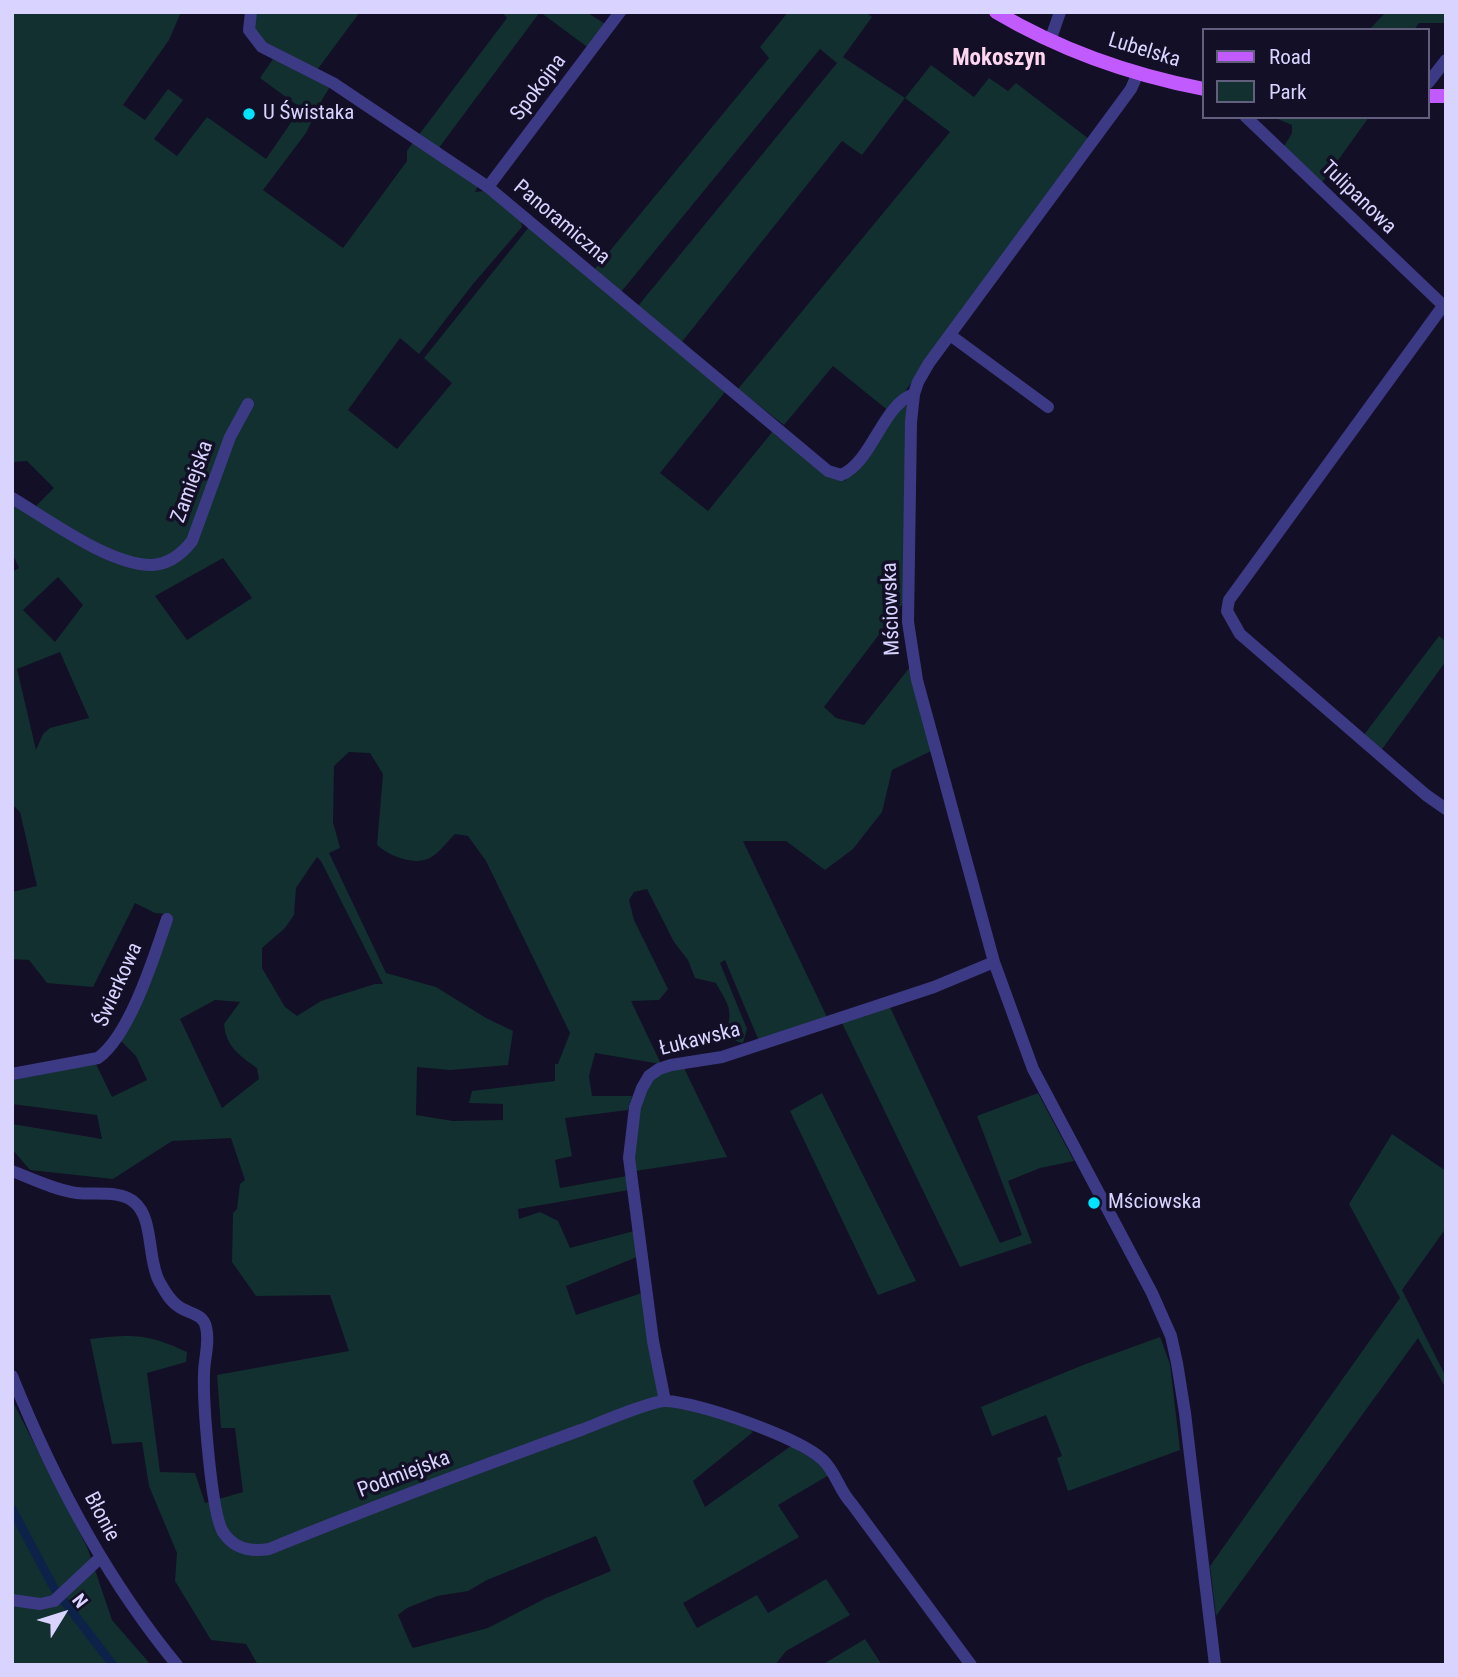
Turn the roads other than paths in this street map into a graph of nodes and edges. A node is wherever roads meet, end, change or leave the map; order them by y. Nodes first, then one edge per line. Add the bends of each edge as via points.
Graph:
1 (251, 12) edge
2 (620, 12) edge
3 (996, 12) edge
4 (1060, 12) edge
5 (1050, 41) junction
6 (1446, 60) edge
7 (1138, 73) junction
8 (1430, 80) edge
9 (1202, 89) edge
10 (1248, 119) edge
11 (488, 187) junction
12 (1444, 307) edge
13 (950, 335) junction
14 (914, 394) junction
15 (248, 404) dead end
16 (1048, 407) dead end
17 (12, 498) edge
18 (1446, 809) edge
19 (167, 919) dead end
20 (994, 962) junction
21 (12, 1073) edge
22 (12, 1171) edge
23 (12, 1376) edge
24 (665, 1401) junction
25 (101, 1557) junction
26 (12, 1600) edge
27 (177, 1665) edge
28 (971, 1665) edge
29 (1215, 1665) edge

1 - 11 street, Panoramiczna via 249,30 261,47 333,83
2 - 11 street, Spokojna
3 - 5 main road, Lubelska
4 - 5 street
5 - 7 main road, Lubelska
6 - 8 street
7 - 9 main road, Lubelska
7 - 13 street, Mściowska via 1131,89
10 - 12 street, Tulipanowa
11 - 14 street, Panoramiczna via 828,471 848,472 901,401
12 - 18 street via 1229,600 1227,611 1240,634
13 - 14 street, Mściowska via 922,373
13 - 16 street
14 - 20 street, Mściowska via 910,435 911,653
15 - 17 street, Zamiejska via 230,437 192,541 170,561 154,565 126,562
19 - 21 street, Świerkowa via 145,982 107,1051 98,1058
20 - 24 street, Łukawska via 722,1057 659,1069 645,1082 635,1107 629,1158
20 - 29 street, Mściowska via 1033,1069 1171,1336 1185,1413
22 - 24 street, Podmiejska via 75,1193 127,1197 141,1210 160,1284 177,1306 198,1315 206,1325 204,1386 212,1486 220,1527 244,1549 268,1549 416,1490
23 - 25 street, Błonie
24 - 28 street via 746,1422 821,1458 843,1495
25 - 26 street via 60,1597 40,1604
25 - 27 street, Błonie via 139,1618

